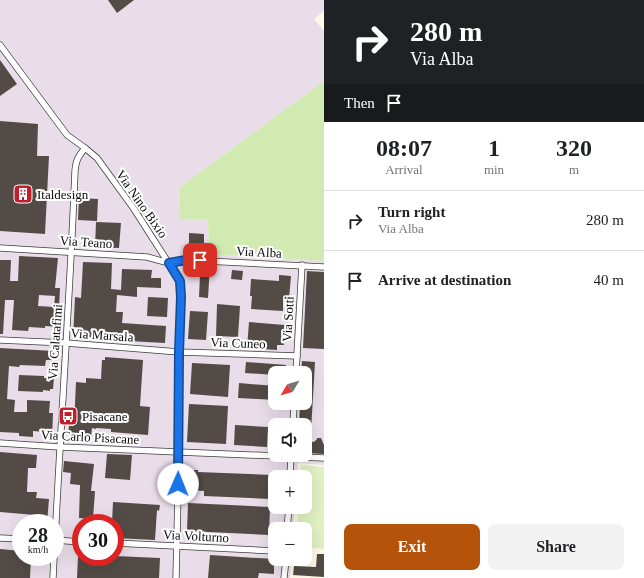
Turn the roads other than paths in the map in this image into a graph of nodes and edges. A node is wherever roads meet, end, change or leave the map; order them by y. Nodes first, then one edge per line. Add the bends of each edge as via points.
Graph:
1 (0, 45) edge
2 (85, 148) junction
3 (0, 248) edge
4 (72, 252) junction
5 (169, 263) junction
6 (302, 265) junction
7 (324, 267) edge
8 (0, 340) edge
9 (66, 343) junction
10 (179, 352) junction
11 (297, 356) junction
12 (296, 366) edge
13 (0, 443) edge
14 (60, 447) junction
15 (179, 452) junction
16 (268, 455) edge
17 (312, 457) edge
18 (324, 458) edge
19 (56, 514) edge
20 (0, 538) edge
21 (12, 539) edge
22 (124, 543) edge
23 (177, 546) junction
24 (268, 551) edge
25 (54, 566) edge
26 (285, 566) edge
27 (53, 578) edge
28 (176, 578) edge
29 (284, 578) edge

1 - 2 street, Via Nino Bixio via 67,134
2 - 4 street, Via Calatafimi via 76,161
2 - 5 street, Via Nino Bixio via 97,158
3 - 4 street, Via Teano
4 - 5 street, Via Teano via 147,257
4 - 9 street, Via Calatafimi
5 - 6 street, Via Alba via 186,260
5 - 10 street, Via Nino Bixio via 180,281
6 - 7 street, Via Alba
6 - 11 street, Via Sotti
8 - 9 street, Via Marsala
9 - 10 street, Via Marsala
9 - 14 street, Via Calatafimi
10 - 11 street, Via Cuneo
10 - 15 street, Via Nino Bixio
11 - 12 street, Via Sotti
13 - 14 street, Via Carlo Pisacane
14 - 15 street, Via Carlo Pisacane
14 - 19 street, Via Calatafimi
15 - 16 street, Via Carlo Pisacane
15 - 23 street, Via Nino Bixio
17 - 18 street, Via Carlo Pisacane
20 - 21 street
22 - 23 street, Via Volturno
23 - 24 street, Via Volturno
23 - 28 street, Via Nino Bixio
25 - 27 street
26 - 29 street

